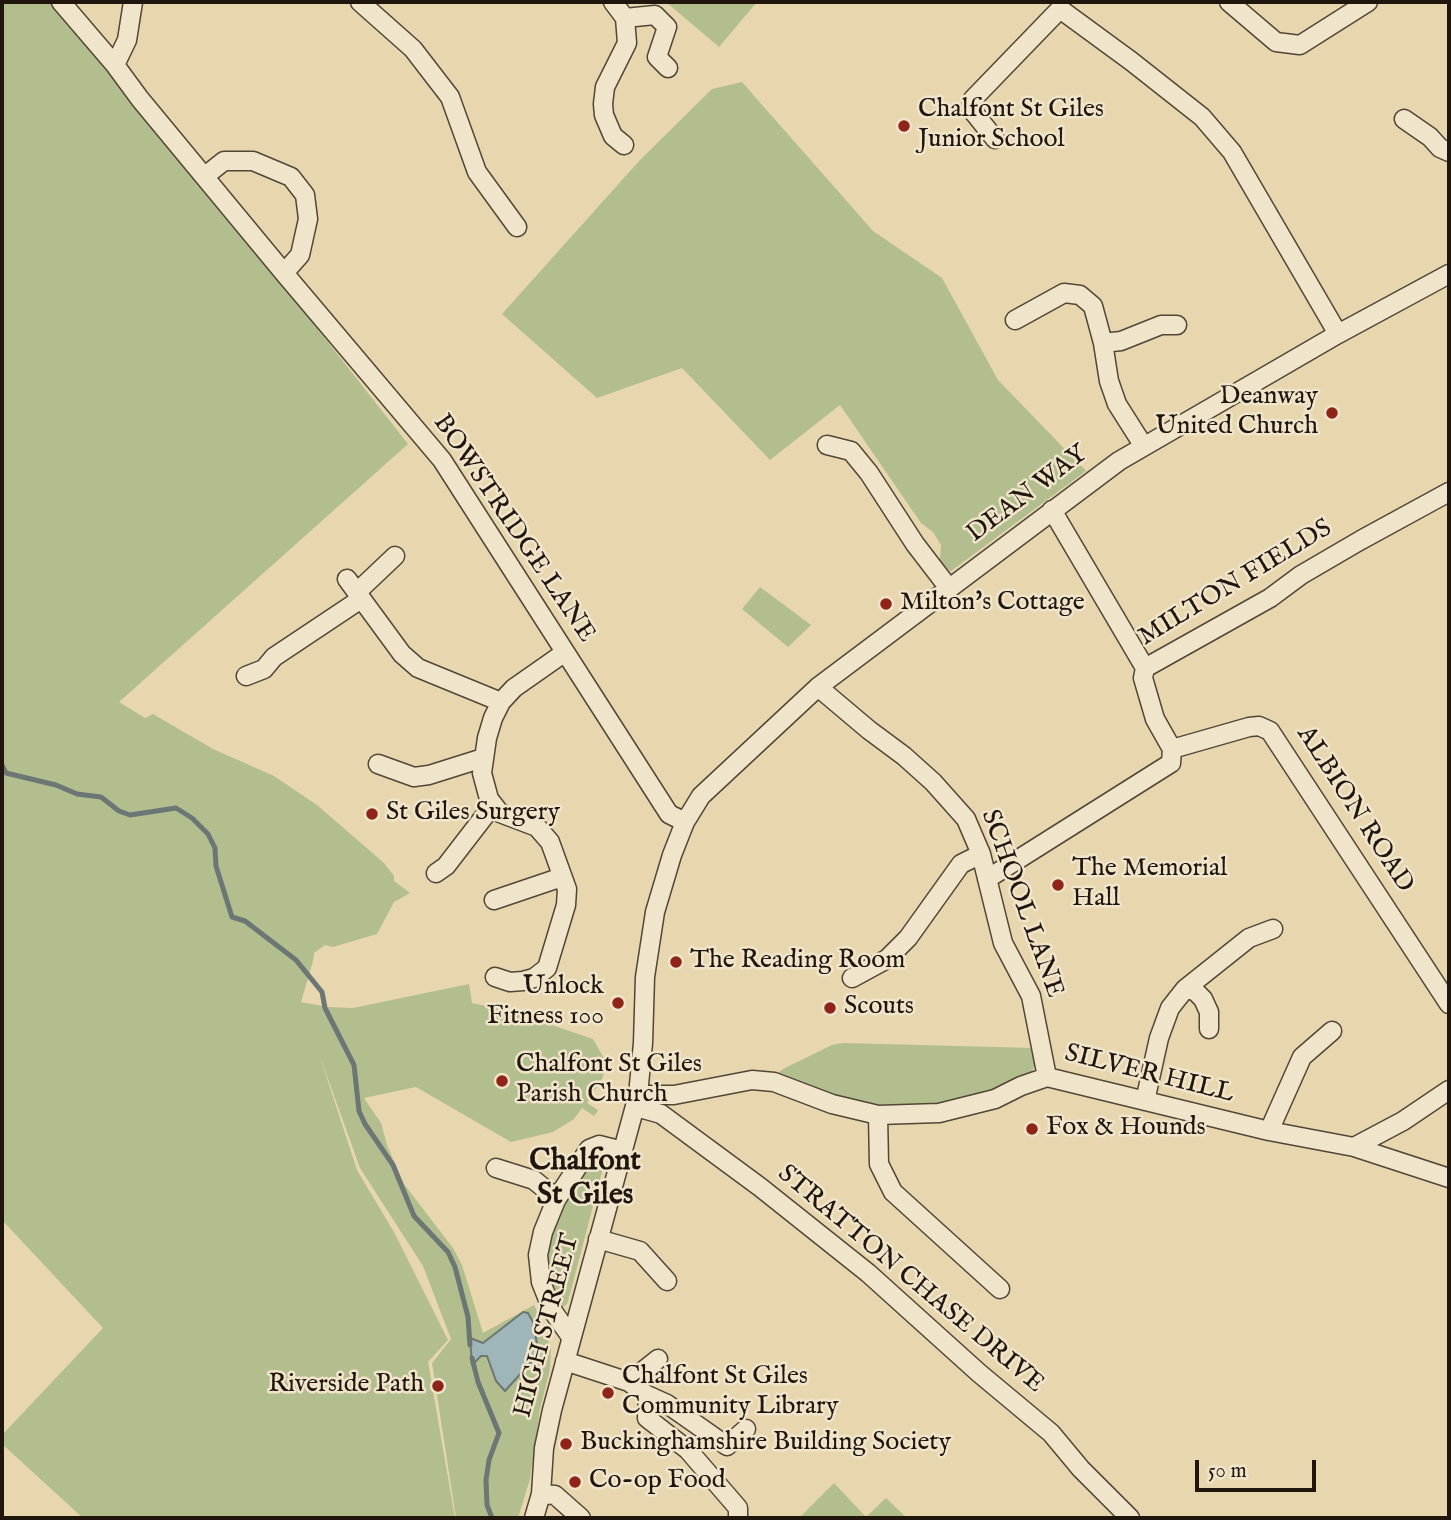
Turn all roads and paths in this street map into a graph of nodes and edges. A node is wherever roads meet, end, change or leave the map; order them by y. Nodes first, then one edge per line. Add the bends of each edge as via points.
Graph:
1 (63, 2) edge
2 (129, 2) edge
3 (360, 2) edge
4 (613, 2) edge
5 (1228, 2) edge
6 (1368, 2) edge
7 (625, 18) junction
8 (116, 65) junction
9 (668, 68) dead end
10 (1404, 119) dead end
11 (995, 139) dead end
12 (624, 145) dead end
13 (1449, 152) edge
14 (205, 176) junction
15 (517, 227) dead end
16 (284, 273) junction
17 (1449, 274) edge
18 (1014, 320) dead end
19 (1177, 325) dead end
20 (1338, 334) junction
21 (1103, 343) junction
22 (827, 445) dead end
23 (1143, 445) junction
24 (1449, 492) edge
25 (1052, 510) junction
26 (395, 556) dead end
27 (948, 587) junction
28 (355, 590) junction
29 (564, 653) junction
30 (1145, 668) junction
31 (246, 676) dead end
32 (818, 687) junction
33 (501, 702) junction
34 (1172, 749) junction
35 (483, 758) junction
36 (378, 764) dead end
37 (493, 805) junction
38 (685, 822) junction
39 (981, 854) junction
40 (436, 873) dead end
41 (562, 877) junction
42 (987, 879) junction
43 (494, 900) dead end
44 (1273, 929) dead end
45 (495, 977) dead end
46 (852, 978) dead end
47 (1185, 989) junction
48 (1449, 1004) edge
49 (1209, 1029) dead end
50 (1332, 1031) dead end
51 (1047, 1077) junction
52 (1449, 1090) edge
53 (637, 1101) junction
54 (1144, 1101) junction
55 (878, 1115) junction
56 (1269, 1131) junction
57 (1354, 1147) junction
58 (623, 1151) junction
59 (496, 1168) dead end
60 (1449, 1178) edge
61 (557, 1199) junction
62 (598, 1239) junction
63 (667, 1282) dead end
64 (1000, 1289) dead end
65 (571, 1337) junction
66 (658, 1359) dead end
67 (565, 1360) junction
68 (629, 1382) junction
69 (646, 1395) junction
70 (746, 1429) dead end
71 (541, 1494) junction
72 (534, 1518) edge
73 (581, 1518) edge
74 (738, 1518) edge
75 (1130, 1518) edge

1 - 8 street, BOWSTRIDGE LANE
2 - 8 street via 127,40
3 - 15 street via 413,49 450,97 477,172
4 - 7 street
5 - 6 street via 1276,43 1300,45
7 - 9 street via 655,15 667,27 657,57
7 - 12 street via 627,43 605,87 603,104 613,136
8 - 14 street, BOWSTRIDGE LANE
10 - 13 street
11 - 20 street via 971,109 973,99 1060,9 1202,117 1232,152
14 - 16 street, BOWSTRIDGE LANE
14 - 16 street via 224,161 253,160 291,177 305,195 308,219 300,254
16 - 29 street, BOWSTRIDGE LANE via 442,460
17 - 20 street, DEAN WAY
18 - 21 street via 1064,293 1080,295 1093,306
19 - 21 street via 1161,325
20 - 23 street, DEAN WAY
21 - 23 street via 1117,404
22 - 27 street via 851,451
23 - 25 street, DEAN WAY
24 - 30 street, MILTON FIELDS
25 - 27 street, DEAN WAY
25 - 30 street
26 - 28 street
27 - 32 street, DEAN WAY via 923,614
28 - 31 street via 264,669
28 - 33 street via 402,654 418,668
29 - 33 street
29 - 38 street, BOWSTRIDGE LANE via 669,814
30 - 34 street, MILTON FIELDS via 1143,678 1155,719
32 - 38 street, DEAN WAY via 701,796
32 - 39 street, SCHOOL LANE via 933,782 967,819
33 - 35 street
34 - 42 street via 1171,763
34 - 48 street, ALBION ROAD via 1249,727 1270,731
35 - 36 street via 414,777
35 - 37 street via 485,787
37 - 40 street
37 - 41 street via 500,813 537,827 550,842
38 - 53 street, HIGH STREET via 671,855 649,946
39 - 42 street, SCHOOL LANE
39 - 46 street via 961,864 908,938 887,959
41 - 43 street
41 - 45 street via 568,889 566,905 547,968 523,981
42 - 51 street, SCHOOL LANE via 1003,943 1031,996
44 - 47 street via 1249,938
47 - 49 street via 1203,999
47 - 54 street via 1170,1008 1159,1038
50 - 56 street via 1302,1057
51 - 54 street, SILVER HILL
51 - 55 street, SILVER HILL via 995,1099 939,1114
52 - 57 street
53 - 55 street, SILVER HILL via 752,1080 774,1082
53 - 58 street, HIGH STREET
53 - 75 street, STRATTON CHASE DRIVE via 760,1187 868,1273 1051,1433
54 - 56 street, SILVER HILL
55 - 64 street via 879,1164 892,1192
56 - 57 street, SILVER HILL
57 - 60 street, SILVER HILL
58 - 61 street via 599,1145 589,1149
58 - 62 street, HIGH STREET
59 - 61 street via 534,1180
61 - 65 street via 543,1232 538,1268 548,1303
62 - 63 street via 640,1251
62 - 65 street, HIGH STREET
65 - 67 street, HIGH STREET
66 - 68 street
67 - 68 street
67 - 71 street, HIGH STREET via 544,1448
68 - 69 street
69 - 70 street via 667,1404 727,1446
69 - 74 street via 647,1418 688,1450 738,1508
71 - 72 street, HIGH STREET
71 - 73 street via 555,1495

